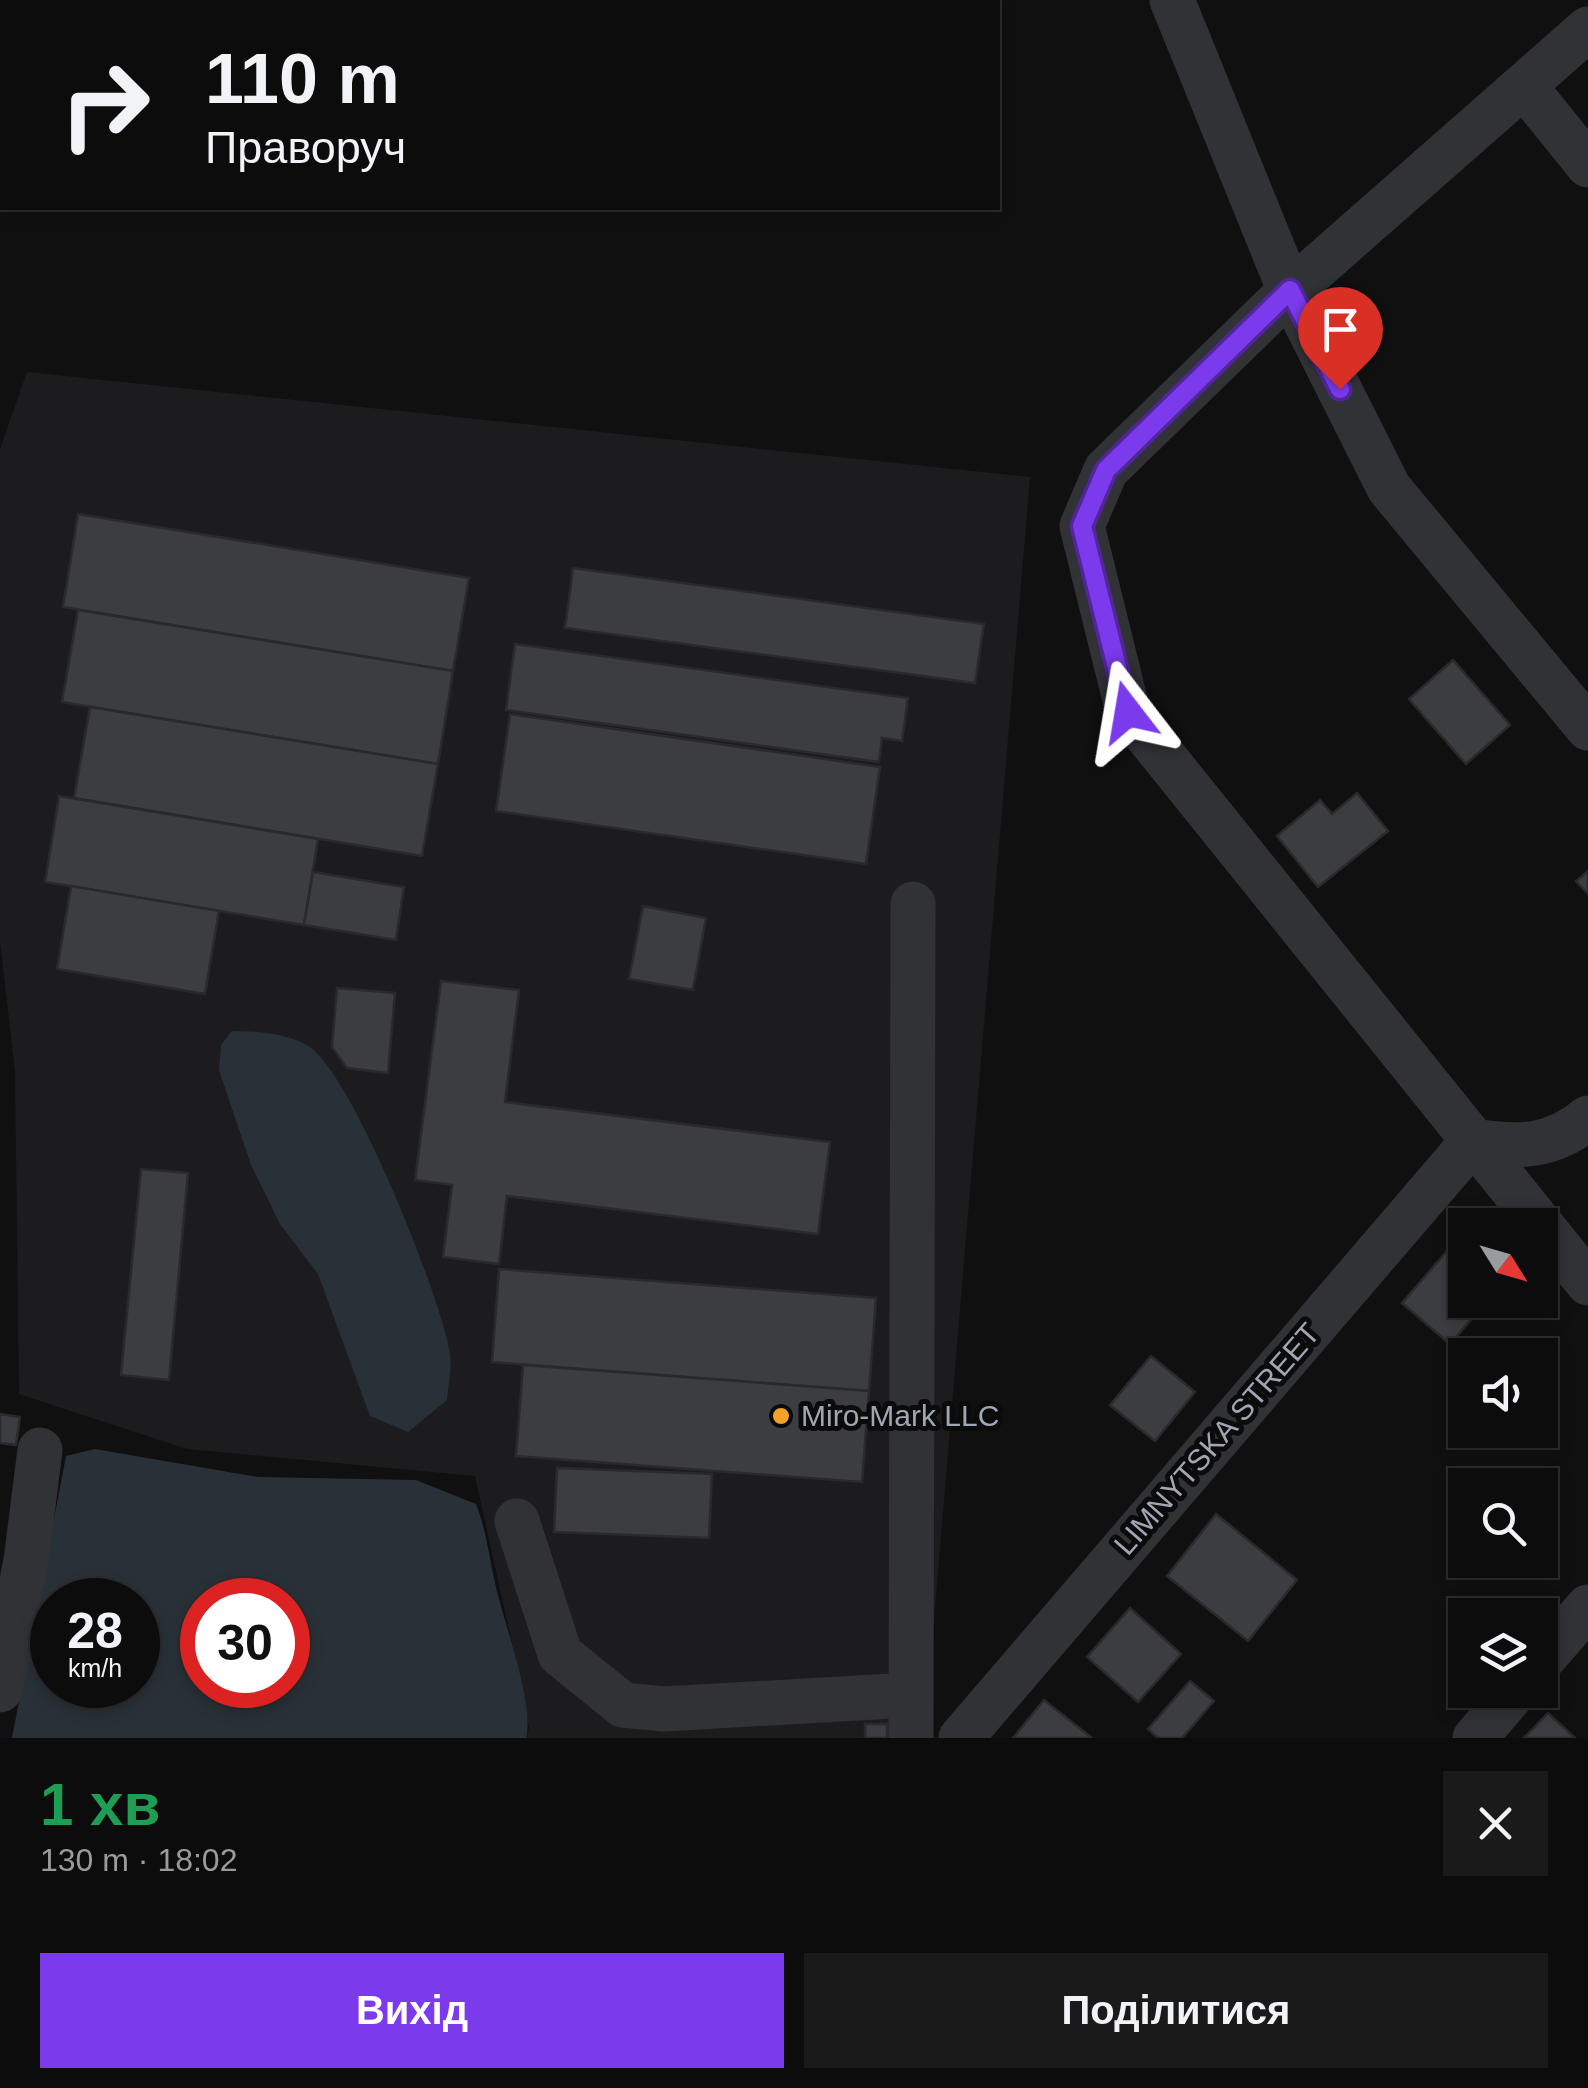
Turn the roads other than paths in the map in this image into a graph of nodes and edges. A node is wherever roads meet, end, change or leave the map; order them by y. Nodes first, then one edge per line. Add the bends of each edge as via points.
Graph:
1 (1172, 0) edge
2 (1588, 30) edge
3 (1526, 88) junction
4 (1588, 165) edge
5 (1290, 290) junction
6 (1588, 728) edge
7 (913, 904) dead end
8 (1588, 1118) edge
9 (1474, 1141) junction
10 (1588, 1283) edge
11 (40, 1450) dead end
12 (517, 1521) dead end
13 (13, 1559) edge
14 (1588, 1606) edge
15 (1558, 1641) edge
16 (0, 1690) edge
17 (1501, 1708) edge
18 (911, 1717) edge
19 (960, 1738) edge
20 (1475, 1738) edge

1 - 5 street
2 - 3 street
3 - 4 street
3 - 5 street
5 - 6 street via 1389,488
5 - 9 street via 1106,470 1082,526 1128,712
7 - 18 street
8 - 9 street via 1532,1146
9 - 10 street
9 - 19 street, LIMNYTSKA STREET
11 - 13 street
12 - 18 street via 560,1654 623,1705
13 - 16 street
14 - 15 street
17 - 20 street

